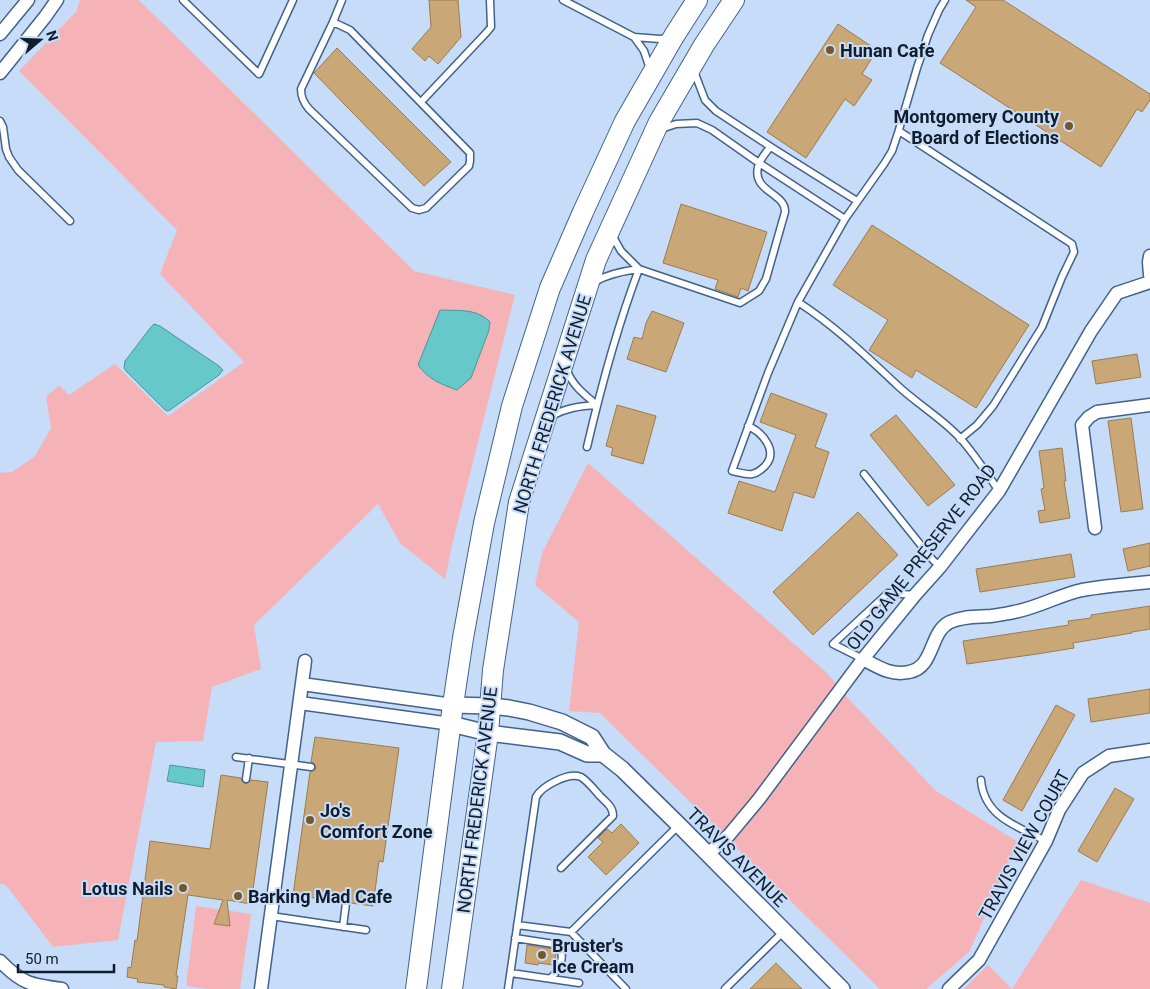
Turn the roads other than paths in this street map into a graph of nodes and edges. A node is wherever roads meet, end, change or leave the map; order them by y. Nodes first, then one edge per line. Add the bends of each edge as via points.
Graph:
1 (28, 0) edge
2 (57, 0) edge
3 (183, 0) edge
4 (293, 0) edge
5 (342, 0) edge
6 (490, 0) edge
7 (563, 0) edge
8 (697, 0) edge
9 (734, 0) edge
10 (945, 0) edge
11 (333, 22) junction
12 (0, 34) edge
13 (674, 36) junction
14 (634, 37) junction
15 (692, 65) junction
16 (0, 73) edge
17 (652, 75) junction
18 (421, 102) junction
19 (0, 121) edge
20 (655, 131) junction
21 (899, 131) junction
22 (770, 147) junction
23 (759, 163) junction
24 (857, 202) junction
25 (845, 219) junction
26 (70, 221) dead end
27 (610, 231) junction
28 (1150, 256) edge
29 (639, 269) junction
30 (1150, 275) edge
31 (1150, 282) edge
32 (588, 285) junction
33 (798, 302) junction
34 (564, 362) junction
35 (597, 405) junction
36 (1150, 405) edge
37 (546, 419) junction
38 (748, 426) junction
39 (960, 439) junction
40 (587, 447) dead end
41 (864, 474) dead end
42 (999, 492) junction
43 (1095, 528) dead end
44 (940, 567) junction
45 (1150, 582) edge
46 (915, 595) junction
47 (863, 659) junction
48 (306, 662) dead end
49 (302, 684) junction
50 (300, 703) junction
51 (490, 706) junction
52 (452, 715) junction
53 (488, 733) junction
54 (1150, 750) edge
55 (603, 754) junction
56 (236, 756) dead end
57 (249, 758) junction
58 (292, 764) junction
59 (311, 767) dead end
60 (246, 779) dead end
61 (981, 780) dead end
62 (679, 825) junction
63 (1046, 841) junction
64 (708, 854) junction
65 (561, 868) dead end
66 (346, 902) dead end
67 (271, 916) junction
68 (517, 925) junction
69 (343, 926) junction
70 (366, 930) dead end
71 (784, 931) junction
72 (571, 932) junction
73 (515, 938) junction
74 (0, 961) edge
75 (511, 973) junction
76 (551, 978) junction
77 (579, 983) dead end
78 (62, 989) edge
79 (261, 989) edge
80 (416, 989) edge
81 (452, 989) edge
82 (508, 989) edge
83 (626, 989) edge
84 (725, 989) edge
85 (842, 989) edge
86 (949, 989) edge

1 - 12 street
2 - 16 street
3 - 4 lane via 258,74
5 - 11 lane
6 - 18 lane via 491,26 487,32
7 - 14 lane
8 - 13 main road, NORTH FREDERICK AVENUE
9 - 15 main road, NORTH FREDERICK AVENUE
10 - 21 lane via 928,35
11 - 18 lane via 350,30
11 - 18 lane via 301,89 301,96 309,109 412,208 419,210 433,203 469,166 470,161 470,153
13 - 14 lane via 660,39
13 - 17 main road, NORTH FREDERICK AVENUE
14 - 17 lane via 644,50
15 - 20 main road, NORTH FREDERICK AVENUE
15 - 22 lane via 705,100
17 - 52 main road, NORTH FREDERICK AVENUE via 625,121 550,288 512,406 484,523
19 - 26 lane via 6,149 18,170
20 - 23 lane via 676,124 697,123
20 - 27 main road, NORTH FREDERICK AVENUE
21 - 24 lane via 892,151
21 - 39 lane via 1072,244 1074,252 1042,327 993,406
22 - 23 lane
22 - 24 lane
23 - 25 lane
23 - 29 lane via 758,177 764,188 786,207 766,279 759,291 740,303
24 - 25 lane
25 - 33 lane
27 - 29 lane via 617,246
27 - 32 main road, NORTH FREDERICK AVENUE
28 - 30 street
29 - 32 lane via 606,276
29 - 35 lane
31 - 42 street, OLD GAME PRESERVE ROAD via 1117,293
32 - 34 main road, NORTH FREDERICK AVENUE
33 - 38 lane
33 - 39 lane via 844,335
34 - 35 lane via 572,381
34 - 37 main road, NORTH FREDERICK AVENUE
35 - 37 lane via 578,406
35 - 40 lane
36 - 43 street via 1097,412 1082,425
37 - 51 main road, NORTH FREDERICK AVENUE via 520,502
38 - 38 lane via 757,430 770,449 767,463 751,474 732,471
39 - 42 lane
41 - 44 lane
42 - 44 street, OLD GAME PRESERVE ROAD
44 - 46 street, OLD GAME PRESERVE ROAD
45 - 47 street via 1081,591 1016,612 959,618 940,629 927,659 920,668 910,672 882,670
46 - 47 street, OLD GAME PRESERVE ROAD
46 - 47 lane via 888,593 833,644
47 - 64 street, OLD GAME PRESERVE ROAD via 759,799
48 - 49 street
49 - 50 street
49 - 52 street
50 - 52 street
50 - 58 street
51 - 52 street, TRAVIS AVENUE
51 - 53 main road, NORTH FREDERICK AVENUE
51 - 55 street, TRAVIS AVENUE via 529,712 562,722 592,737
52 - 53 street, TRAVIS AVENUE
52 - 80 main road, NORTH FREDERICK AVENUE
53 - 55 street, TRAVIS AVENUE via 560,742 587,754
53 - 81 main road, NORTH FREDERICK AVENUE
54 - 63 street, TRAVIS VIEW COURT via 1109,756 1083,773 1059,810
55 - 62 street, TRAVIS AVENUE
56 - 57 lane
57 - 58 lane
57 - 60 lane
58 - 59 lane
58 - 67 street
61 - 63 lane via 992,810
62 - 64 street, TRAVIS AVENUE
62 - 72 lane
63 - 86 street, TRAVIS VIEW COURT via 980,960
64 - 71 street, TRAVIS AVENUE
65 - 68 lane via 611,819 613,813 611,807 578,776 563,778 537,794
66 - 69 lane
67 - 69 lane
67 - 79 street
68 - 72 lane
68 - 73 lane
69 - 70 lane
71 - 84 lane
71 - 85 street, TRAVIS AVENUE
72 - 83 lane
73 - 75 lane
73 - 76 lane via 559,947 562,954 560,967
74 - 78 street via 28,983
75 - 76 lane
75 - 82 lane
76 - 77 lane

